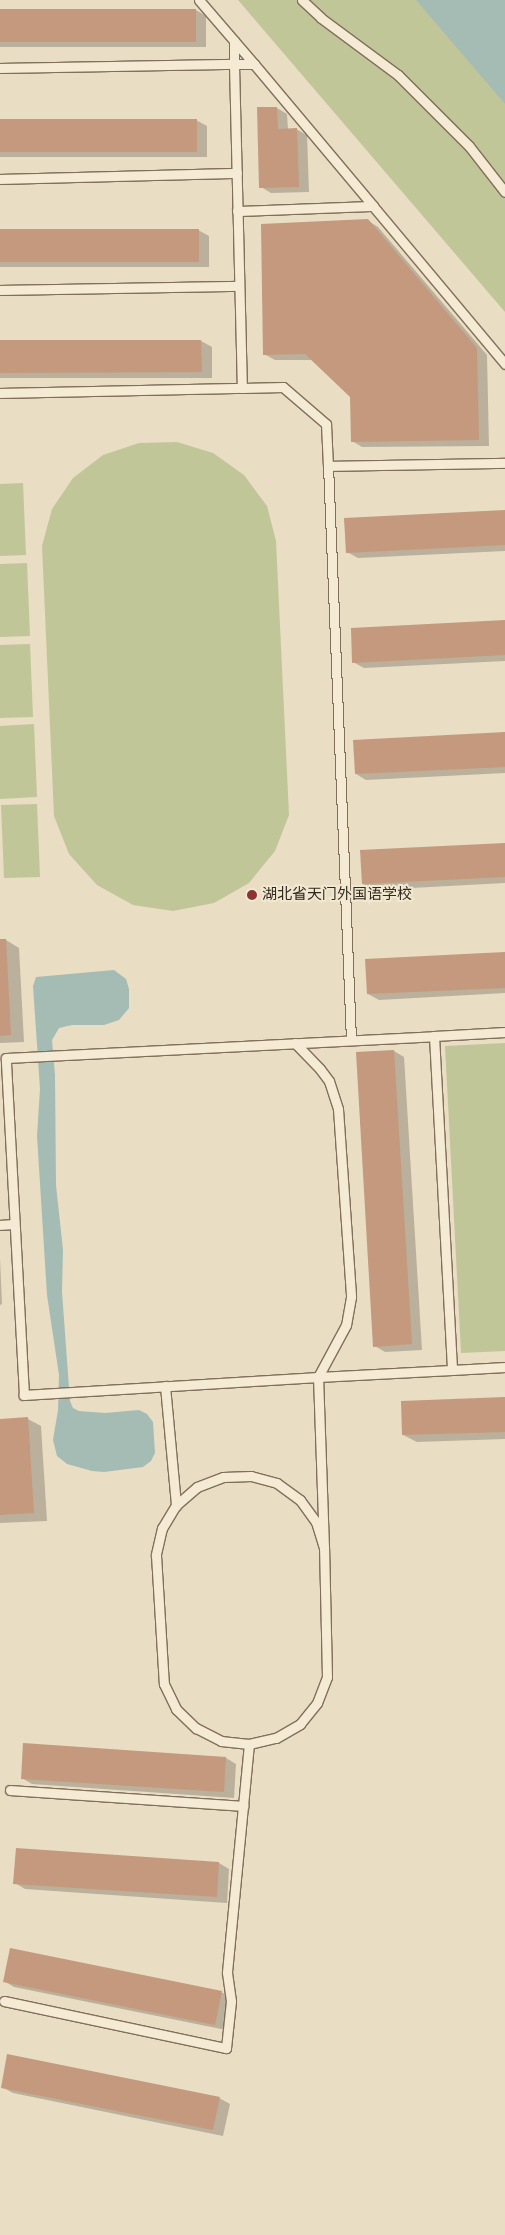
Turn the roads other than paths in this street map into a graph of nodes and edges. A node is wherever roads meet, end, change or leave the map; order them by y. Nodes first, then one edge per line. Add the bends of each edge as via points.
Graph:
1 (199, 0) edge
2 (302, 0) edge
3 (234, 41) junction
4 (234, 64) junction
5 (254, 64) junction
6 (0, 68) edge
7 (237, 173) junction
8 (0, 179) edge
9 (505, 192) edge
10 (373, 206) junction
11 (238, 211) junction
12 (239, 286) junction
13 (0, 290) edge
14 (505, 364) edge
15 (242, 388) junction
16 (0, 393) edge
17 (505, 463) edge
18 (328, 466) junction
19 (505, 1032) edge
20 (434, 1036) junction
21 (352, 1040) junction
22 (295, 1043) junction
23 (14, 1224) junction
24 (0, 1225) edge
25 (505, 1367) edge
26 (452, 1370) junction
27 (318, 1377) junction
28 (165, 1386) junction
29 (176, 1505) junction
30 (324, 1548) junction
31 (249, 1744) junction
32 (10, 1790) dead end
33 (243, 1806) junction
34 (4, 2000) dead end

1 - 3 lane
2 - 9 lane via 398,75 469,146
3 - 4 lane
3 - 5 lane
4 - 5 lane
4 - 6 lane
4 - 7 lane
5 - 10 lane
7 - 8 lane
7 - 11 lane
10 - 11 lane
10 - 14 lane
11 - 12 lane
12 - 13 lane
12 - 15 lane
15 - 16 lane
15 - 18 lane via 283,387 326,424
17 - 18 lane
18 - 21 lane
19 - 20 lane
20 - 21 lane
20 - 26 lane
21 - 22 lane
22 - 23 lane via 6,1058
22 - 27 lane via 329,1081 338,1109 352,1297 346,1325
23 - 24 lane
23 - 28 lane via 24,1395
25 - 26 lane
26 - 27 lane
27 - 28 lane
27 - 30 lane
28 - 29 lane
29 - 30 lane via 197,1487 223,1477 250,1476 277,1484 300,1500 316,1522
29 - 31 lane via 162,1528 156,1555 164,1684 176,1709 196,1728 221,1741
30 - 31 lane via 328,1677 317,1703 300,1724 276,1738
31 - 33 lane
32 - 33 lane
33 - 34 lane via 227,1972 231,2001 226,2048

